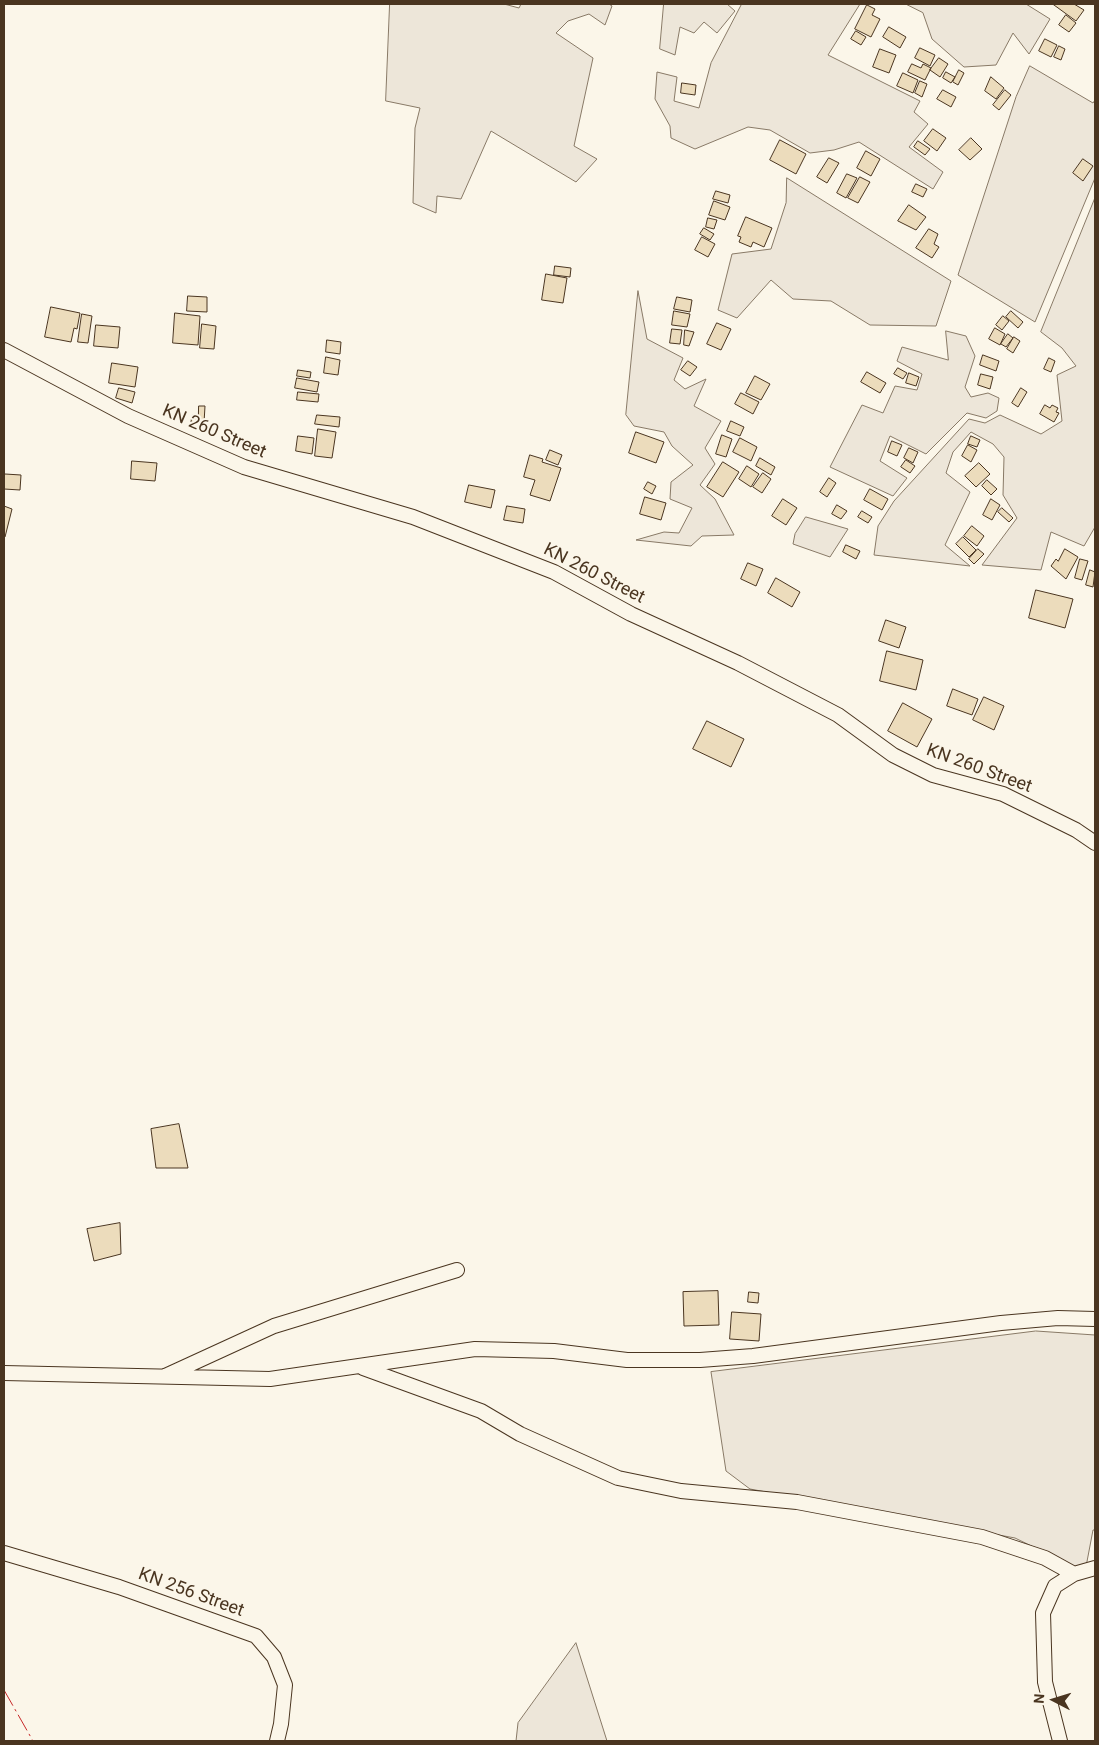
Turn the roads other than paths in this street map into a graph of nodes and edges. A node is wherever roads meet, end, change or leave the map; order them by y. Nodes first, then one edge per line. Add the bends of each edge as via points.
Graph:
1 (4, 350) edge
2 (1095, 843) edge
3 (457, 1270) dead end
4 (1095, 1319) edge
5 (361, 1367) junction
6 (4, 1374) edge
7 (161, 1378) junction
8 (4, 1553) edge
9 (1095, 1568) edge
10 (1074, 1574) junction
11 (277, 1741) edge
12 (1060, 1741) edge

1 - 2 street, KN 260 Street via 128,416 244,467 413,518 554,572 631,614 738,662 838,715 893,755 933,774 1003,794 1076,830
3 - 7 street via 274,1326
4 - 5 street via 1058,1318 1001,1323 700,1360 627,1360 554,1351 475,1349
5 - 7 street via 270,1379
5 - 10 street via 481,1411 520,1434 618,1478 680,1491 797,1502 982,1537 1045,1558
6 - 7 street
8 - 11 street, KN 256 Street via 119,1587 256,1636 274,1657 285,1685
9 - 10 street
10 - 12 street via 1055,1586 1044,1613 1045,1682

